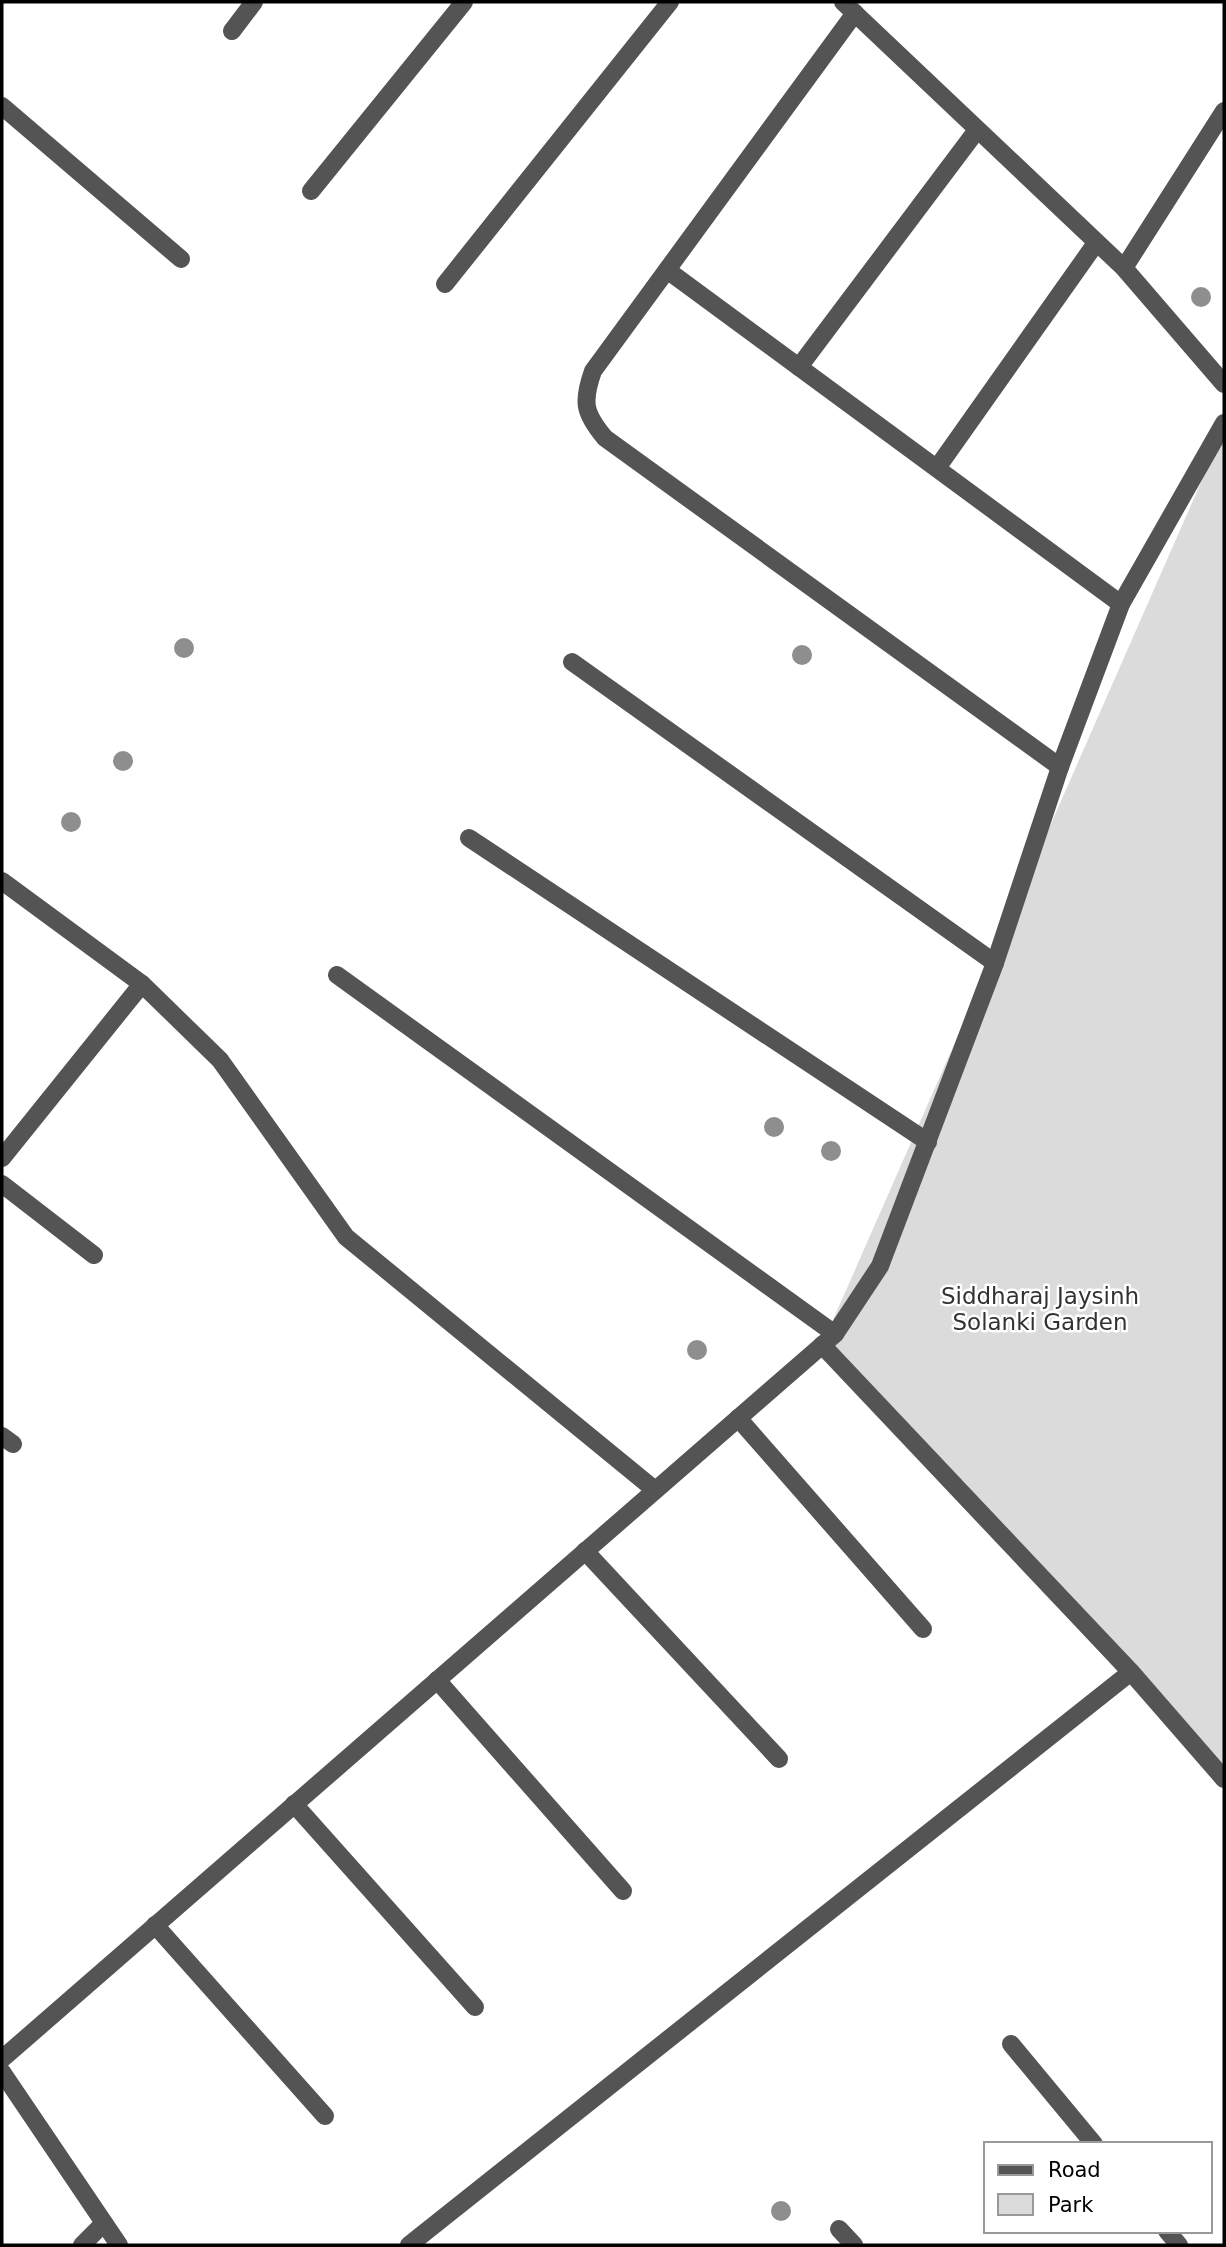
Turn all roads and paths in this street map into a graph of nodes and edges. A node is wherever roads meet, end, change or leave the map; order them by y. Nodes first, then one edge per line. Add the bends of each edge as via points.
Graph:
1 (254, 2) edge
2 (464, 2) edge
3 (670, 2) edge
4 (849, 8) edge
5 (232, 31) dead end
6 (2, 106) edge
7 (1224, 111) edge
8 (977, 130) junction
9 (311, 191) dead end
10 (1096, 243) junction
11 (181, 259) dead end
12 (1124, 268) junction
13 (667, 270) junction
14 (445, 284) dead end
15 (799, 367) junction
16 (1224, 384) edge
17 (1224, 423) edge
18 (937, 468) junction
19 (1121, 604) junction
20 (572, 663) dead end
21 (1060, 767) junction
22 (469, 838) dead end
23 (4, 889) edge
24 (995, 963) junction
25 (337, 975) dead end
26 (142, 984) junction
27 (928, 1142) junction
28 (2, 1158) edge
29 (2, 1184) edge
30 (94, 1255) dead end
31 (829, 1339) junction
32 (738, 1418) junction
33 (655, 1490) junction
34 (585, 1551) junction
35 (923, 1629) dead end
36 (1131, 1672) junction
37 (437, 1680) junction
38 (779, 1759) dead end
39 (1224, 1779) edge
40 (294, 1804) junction
41 (623, 1891) dead end
42 (155, 1925) junction
43 (475, 2007) dead end
44 (1011, 2044) dead end
45 (2, 2059) edge
46 (2, 2073) edge
47 (325, 2116) dead end
48 (1092, 2142) edge
49 (104, 2223) junction
50 (839, 2229) dead end
51 (82, 2245) edge
52 (119, 2245) edge
53 (409, 2245) edge
54 (854, 2245) edge

1 - 5 street
2 - 9 street
3 - 14 street
4 - 8 street
4 - 13 street
6 - 11 street
7 - 12 street
8 - 10 street
8 - 15 street
10 - 12 street
10 - 18 street
12 - 16 street
13 - 15 street
13 - 21 street via 593,371 586,391 592,422 606,438
15 - 18 street
17 - 19 street
18 - 19 street
19 - 21 street
20 - 24 street
21 - 24 street
22 - 27 street
23 - 26 street
24 - 27 street
25 - 31 street
26 - 28 street
26 - 33 street via 220,1060 346,1237
27 - 31 street via 880,1266
29 - 30 street
31 - 32 street
31 - 36 street
32 - 33 street
32 - 35 street
33 - 34 street
34 - 37 street
34 - 38 street
36 - 39 street
36 - 53 street
37 - 40 street
37 - 41 street
40 - 42 street
40 - 43 street
42 - 45 street
42 - 47 street
44 - 48 street
46 - 49 street
49 - 51 street
49 - 52 street
50 - 54 street

